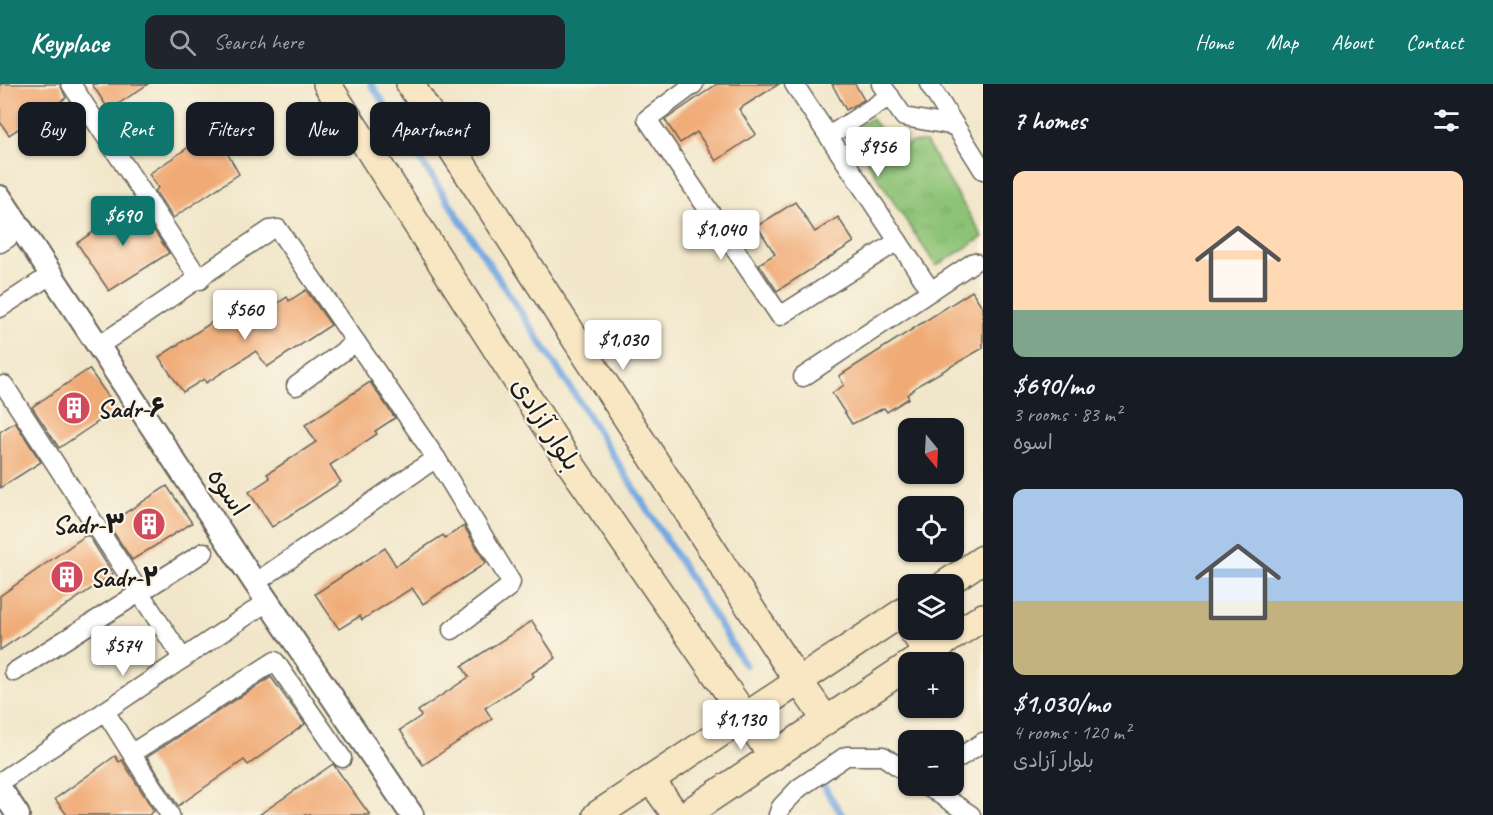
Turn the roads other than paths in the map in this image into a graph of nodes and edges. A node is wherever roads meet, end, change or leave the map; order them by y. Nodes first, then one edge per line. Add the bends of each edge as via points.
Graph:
1 (71, 84) edge
2 (327, 84) edge
3 (410, 84) edge
4 (694, 84) edge
5 (794, 84) edge
6 (929, 84) edge
7 (885, 90) edge
8 (955, 126) junction
9 (829, 136) junction
10 (983, 170) edge
11 (0, 198) edge
12 (0, 226) edge
13 (898, 241) junction
14 (0, 243) edge
15 (974, 262) dead end
16 (49, 276) junction
17 (200, 280) junction
18 (931, 291) junction
19 (0, 308) edge
20 (357, 342) junction
21 (97, 347) junction
22 (803, 378) dead end
23 (4, 385) dead end
24 (296, 386) dead end
25 (436, 458) junction
26 (204, 552) dead end
27 (983, 559) edge
28 (960, 574) edge
29 (255, 583) junction
30 (139, 593) junction
31 (267, 602) junction
32 (983, 617) edge
33 (898, 625) edge
34 (452, 630) dead end
35 (928, 652) edge
36 (183, 659) junction
37 (14, 672) dead end
38 (898, 672) edge
39 (799, 682) junction
40 (105, 711) junction
41 (745, 718) junction
42 (826, 720) junction
43 (983, 742) edge
44 (132, 753) junction
45 (964, 754) edge
46 (773, 757) junction
47 (342, 758) dead end
48 (898, 766) edge
49 (651, 780) junction
50 (0, 782) edge
51 (0, 788) edge
52 (942, 796) edge
53 (18, 815) edge
54 (170, 815) edge
55 (412, 815) edge
56 (597, 815) edge
57 (676, 815) edge
58 (685, 815) edge
59 (778, 815) edge
60 (971, 815) edge

1 - 17 street
2 - 41 main road, بلوار آزادی via 565,456
3 - 39 main road
4 - 13 street via 647,119 780,316
5 - 9 street
6 - 8 street
7 - 8 street via 904,117
7 - 9 street
8 - 10 street
9 - 13 street
11 - 16 street, اسوه
12 - 14 street via 8,238
13 - 18 street
15 - 18 street
16 - 19 street
16 - 21 street, اسوه
17 - 20 street via 270,230 278,229
17 - 21 street
18 - 22 street
20 - 24 street
20 - 25 street
21 - 29 street, اسوه
23 - 30 street
25 - 29 street
25 - 34 street via 511,582
26 - 30 street
27 - 28 main road
29 - 31 street, اسوه
30 - 36 street
30 - 37 street
31 - 36 street
31 - 55 street, اسوه
32 - 35 main road
33 - 39 main road
36 - 40 street
38 - 42 main road
39 - 41 main road
39 - 42 main road
40 - 44 street
40 - 50 street
41 - 46 main road, بلوار آزادی
41 - 49 main road
42 - 46 main road
43 - 45 street
44 - 47 street via 275,661
44 - 54 street
46 - 58 main road
48 - 59 street via 883,756 846,756 799,788
49 - 56 main road
49 - 57 main road
51 - 53 street
52 - 60 street

